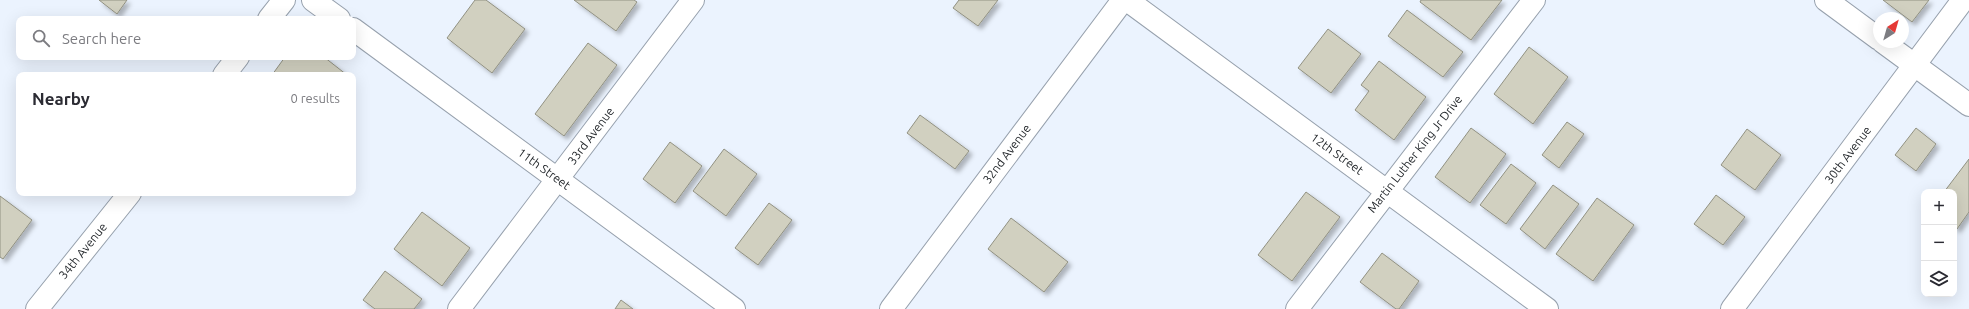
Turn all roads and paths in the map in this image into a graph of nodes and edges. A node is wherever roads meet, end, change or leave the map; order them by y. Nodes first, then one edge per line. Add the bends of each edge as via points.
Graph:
1 (284, 0) edge
2 (314, 0) edge
3 (693, 0) edge
4 (1122, 0) edge
5 (1127, 0) edge
6 (1534, 0) edge
7 (1826, 0) edge
8 (1963, 0) edge
9 (271, 16) edge
10 (335, 16) edge
11 (356, 31) edge
12 (1873, 35) edge
13 (1891, 48) edge
14 (236, 60) edge
15 (1915, 65) junction
16 (226, 72) edge
17 (1969, 105) edge
18 (558, 180) junction
19 (1387, 191) junction
20 (128, 196) edge
21 (37, 309) edge
22 (459, 309) edge
23 (734, 309) edge
24 (891, 309) edge
25 (1297, 309) edge
26 (1547, 309) edge
27 (1732, 309) edge

1 - 9 street
2 - 10 street
3 - 18 street, 33rd Avenue
4 - 24 street, 32nd Avenue
5 - 19 street, 12th Street
6 - 19 street, Martin Luther King Jr Drive
7 - 12 street
8 - 15 street, 30th Avenue
11 - 18 street, 11th Street
13 - 15 street
14 - 16 street
15 - 17 street
15 - 27 street, 30th Avenue
18 - 22 street, 33rd Avenue
18 - 23 street, 11th Street
19 - 25 street, Martin Luther King Jr Drive
19 - 26 street, 12th Street
20 - 21 street, 34th Avenue

